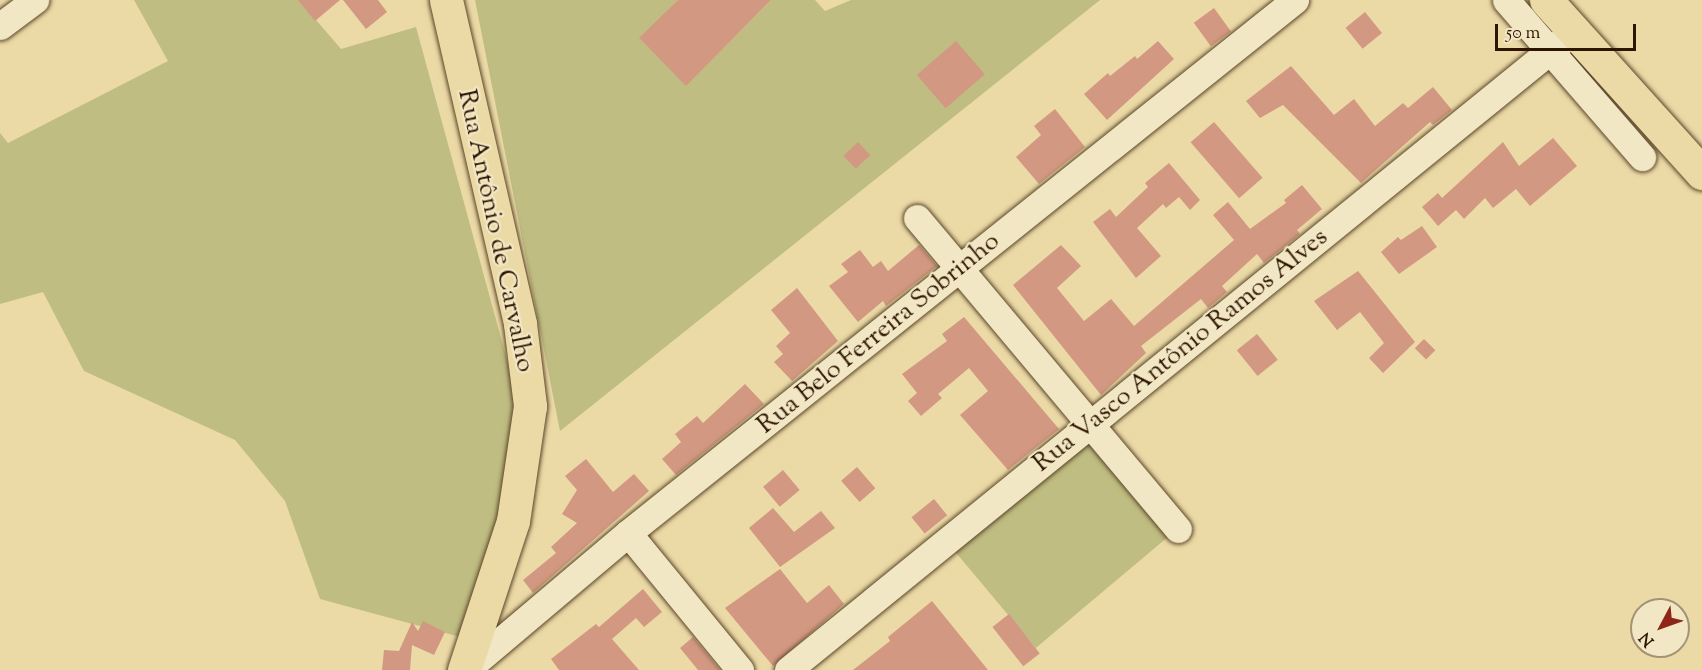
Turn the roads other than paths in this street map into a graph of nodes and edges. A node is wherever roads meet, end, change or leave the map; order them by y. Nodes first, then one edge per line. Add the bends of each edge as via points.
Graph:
1 (35, 0) edge
2 (446, 0) edge
3 (1295, 0) edge
4 (1506, 0) edge
5 (1546, 0) edge
6 (0, 26) edge
7 (1562, 41) junction
8 (1642, 157) dead end
9 (1702, 173) edge
10 (916, 218) dead end
11 (960, 270) junction
12 (1091, 424) junction
13 (1178, 529) dead end
14 (628, 533) junction
15 (465, 670) edge
16 (740, 670) edge
17 (788, 670) edge

1 - 6 street
2 - 15 main road, Rua Antônio de Carvalho via 520,324 530,406 513,521
3 - 11 street, Rua Belo Ferreira Sobrinho
4 - 7 street
5 - 7 main road
7 - 8 street
7 - 9 main road
7 - 12 street, Rua Vasco Antônio Ramos Alves
10 - 11 street
11 - 12 street
11 - 14 street, Rua Belo Ferreira Sobrinho
12 - 13 street
12 - 17 street, Rua Vasco Antônio Ramos Alves
14 - 15 street, Rua Belo Ferreira Sobrinho
14 - 16 street

